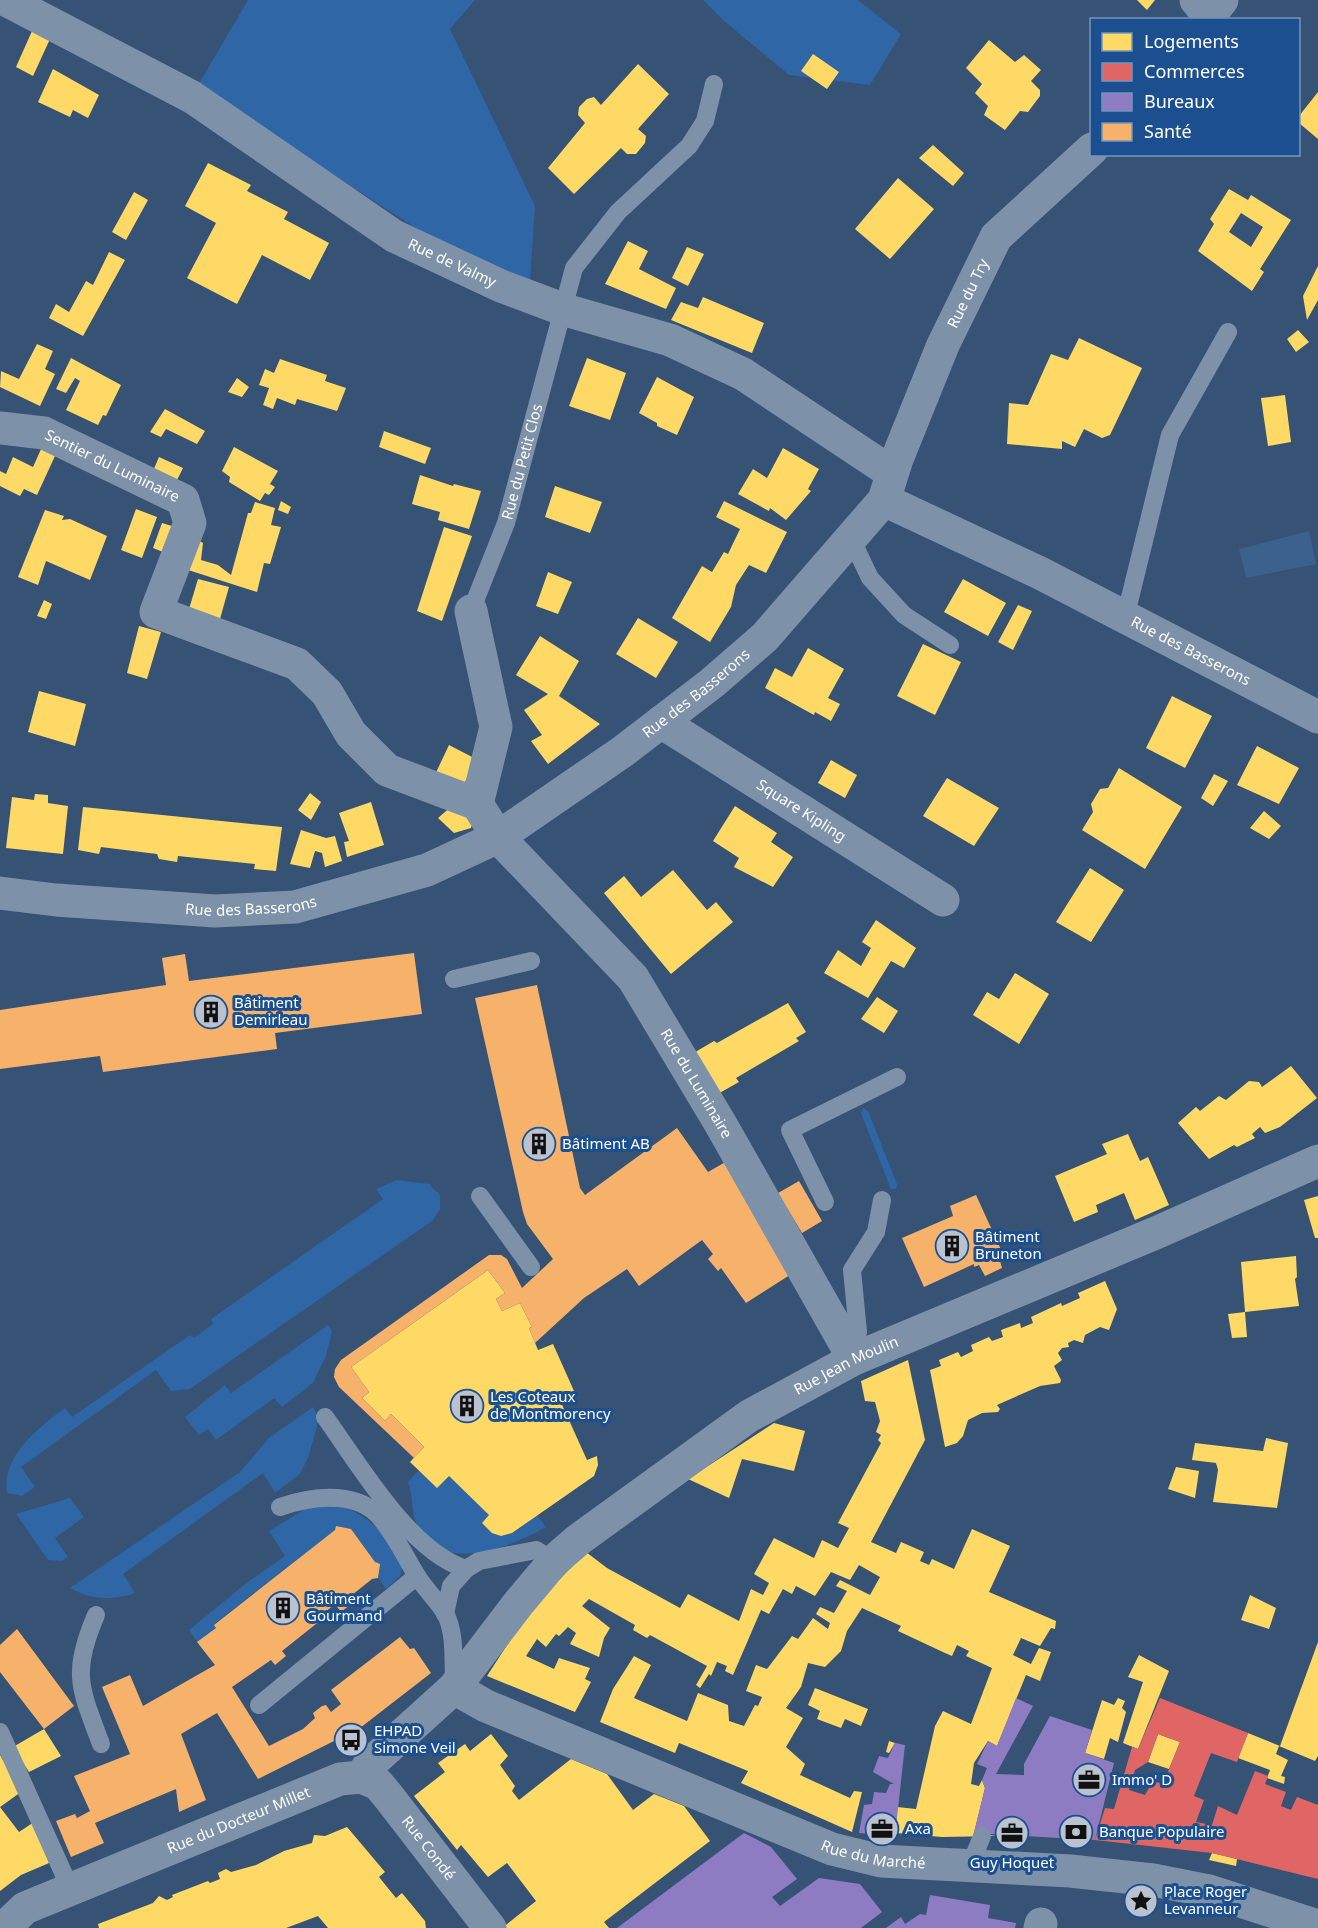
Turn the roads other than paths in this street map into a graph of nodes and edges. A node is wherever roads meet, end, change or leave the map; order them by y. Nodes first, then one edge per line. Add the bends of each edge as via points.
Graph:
1 (6, 0) edge
2 (714, 84) dead end
3 (1090, 151) edge
4 (565, 310) junction
5 (1228, 332) dead end
6 (0, 428) edge
7 (888, 487) junction
8 (851, 537) junction
9 (471, 611) joint
10 (1125, 618) junction
11 (950, 645) dead end
12 (1318, 717) edge
13 (661, 722) junction
14 (477, 804) junction
15 (498, 837) junction
16 (0, 893) edge
17 (943, 900) dead end
18 (531, 961) dead end
19 (454, 979) dead end
20 (897, 1077) dead end
21 (1318, 1161) edge
22 (480, 1196) dead end
23 (882, 1200) dead end
24 (825, 1202) dead end
25 (531, 1267) dead end
26 (854, 1359) junction
27 (325, 1417) dead end
28 (280, 1508) dead end
29 (554, 1561) junction
30 (466, 1569) junction
31 (417, 1576) junction
32 (446, 1614) junction
33 (96, 1615) dead end
34 (454, 1688) junction
35 (259, 1705) dead end
36 (0, 1732) edge
37 (101, 1744) dead end
38 (361, 1777) junction
39 (70, 1888) junction
40 (1318, 1926) edge
41 (4, 1928) edge
42 (490, 1928) edge

1 - 4 street, Rue de Valmy via 192,97 394,236 501,286
2 - 4 lane, Rue du Petit Clos via 705,121 689,146 618,212 574,268
3 - 7 street, Rue du Try via 996,237 943,345
4 - 7 street, Rue de Valmy via 670,340 743,374
4 - 9 lane, Rue du Petit Clos via 506,523
5 - 10 lane via 1170,435
6 - 14 street, Sentier du Luminaire via 44,433 183,500 190,523 156,612 297,664 327,693 351,734 387,770
7 - 8 street, Rue des Basserons
7 - 10 street, Rue des Basserons
8 - 11 lane via 870,578 904,615
8 - 13 street, Rue des Basserons via 765,637
9 - 14 street via 496,727
10 - 12 street, Rue des Basserons
13 - 15 street, Rue des Basserons
13 - 17 street, Square Kipling
14 - 15 street
15 - 16 street, Rue des Basserons via 427,870 295,907 215,911
15 - 26 street, Rue du Luminaire via 633,978
18 - 19 lane
20 - 24 lane via 790,1130
21 - 26 street, Rue Jean Moulin
22 - 25 lane
23 - 26 lane via 876,1232 852,1270 858,1332
26 - 29 street, Rue Jean Moulin via 749,1416
27 - 30 lane via 423,1545 447,1563
28 - 31 lane via 321,1497 353,1502 375,1512
29 - 30 lane via 536,1550 479,1561
29 - 34 street, Rue Jean Moulin
30 - 32 lane via 451,1586
31 - 32 lane
31 - 35 lane
32 - 34 lane
33 - 37 lane via 83,1645 78,1670 81,1692
34 - 38 street via 370,1764
34 - 40 street, Rue du Marché via 486,1706 832,1849 881,1861 976,1851 1041,1882 1095,1873 1209,1891
36 - 39 lane
38 - 39 street, Rue du Docteur Millet via 340,1779
38 - 42 street, Rue Condé via 378,1784
39 - 41 street, Rue du Docteur Millet via 25,1908

